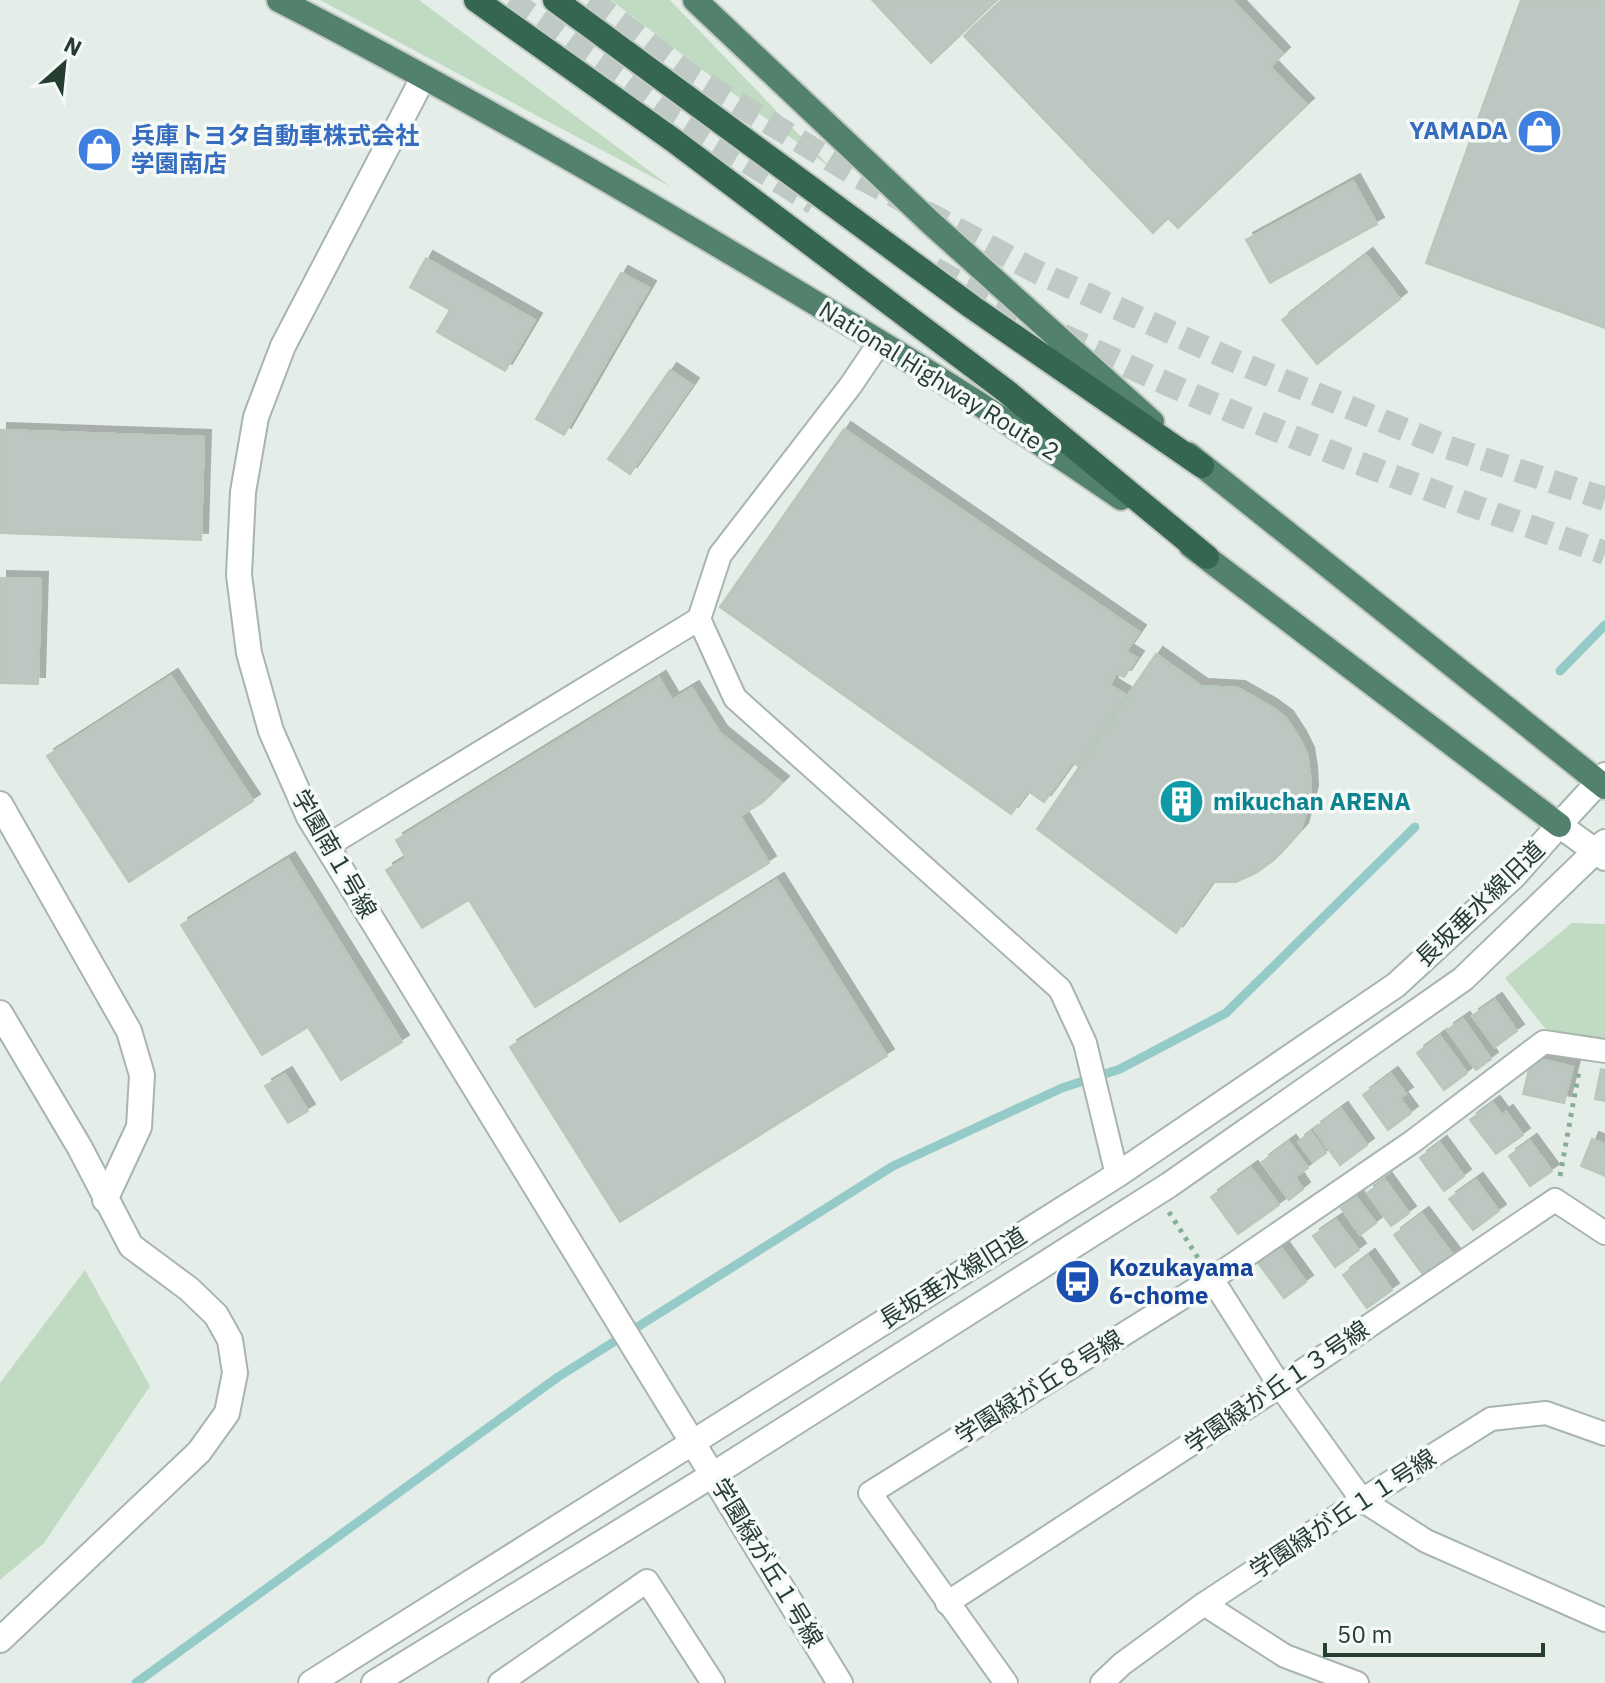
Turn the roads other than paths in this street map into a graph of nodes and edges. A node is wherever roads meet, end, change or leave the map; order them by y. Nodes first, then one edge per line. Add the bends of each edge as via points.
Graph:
1 (279, 0) edge
2 (476, 0) edge
3 (555, 0) edge
4 (695, 0) edge
5 (423, 78) junction
6 (880, 342) junction
7 (1202, 466) junction
8 (1207, 557) junction
9 (699, 619) junction
10 (1603, 782) edge
11 (0, 804) edge
12 (1559, 825) junction
13 (327, 846) junction
14 (1602, 850) edge
15 (0, 1013) edge
16 (1594, 1050) edge
17 (1117, 1175) junction
18 (105, 1200) junction
19 (1605, 1233) edge
20 (1212, 1279) junction
21 (1280, 1386) junction
22 (663, 1391) joint
23 (1605, 1434) edge
24 (694, 1442) junction
25 (714, 1474) junction
26 (1362, 1500) junction
27 (947, 1603) junction
28 (1204, 1604) junction
29 (1605, 1620) edge
30 (0, 1640) edge
31 (508, 1681) edge
32 (311, 1683) edge
33 (374, 1683) edge
34 (713, 1683) edge
35 (840, 1683) edge
36 (1006, 1683) edge
37 (1102, 1683) edge
38 (1357, 1683) edge

1 - 5 highway, National Highway Route 2
2 - 8 highway via 673,140 1006,391
3 - 7 highway via 972,307
4 - 7 highway via 931,223
5 - 6 highway, National Highway Route 2 via 577,161
5 - 13 street, 学園南１号線 via 283,346 256,417 243,492 239,575 249,653 271,731
6 - 8 highway, National Highway Route 2
6 - 9 street via 720,555
7 - 10 highway
8 - 12 highway, National Highway Route 2
9 - 13 street
9 - 17 street via 735,698 1060,989 1085,1043
10 - 12 street, 長坂垂水線旧道
11 - 18 street via 129,1031 142,1075 139,1127
12 - 14 street
12 - 17 street, 長坂垂水線旧道 via 1514,876 1396,985
13 - 22 street, 学園南１号線
14 - 25 street, 長坂垂水線旧道 via 1463,979 1243,1134
15 - 18 street
16 - 20 street, 学園緑が丘８号線 via 1544,1042 1412,1142
17 - 24 street, 長坂垂水線旧道
18 - 30 street via 131,1246 216,1315 230,1340 235,1373 227,1413 199,1452
19 - 21 street, 学園緑が丘１３号線 via 1555,1200
20 - 21 street
20 - 27 street, 学園緑が丘８号線 via 870,1493
21 - 26 street
21 - 27 street, 学園緑が丘１３号線
22 - 24 street, 学園緑が丘１号線
23 - 26 street, 学園緑が丘１１号線 via 1546,1413 1491,1419
24 - 25 street, 学園緑が丘１号線
24 - 32 street, 長坂垂水線旧道
25 - 33 street, 長坂垂水線旧道
25 - 35 street, 学園緑が丘１号線
26 - 28 street, 学園緑が丘１１号線
26 - 29 street via 1426,1541
27 - 36 street, 学園緑が丘８号線
28 - 37 street, 学園緑が丘１１号線
28 - 38 street via 1285,1656
31 - 34 street via 647,1581

